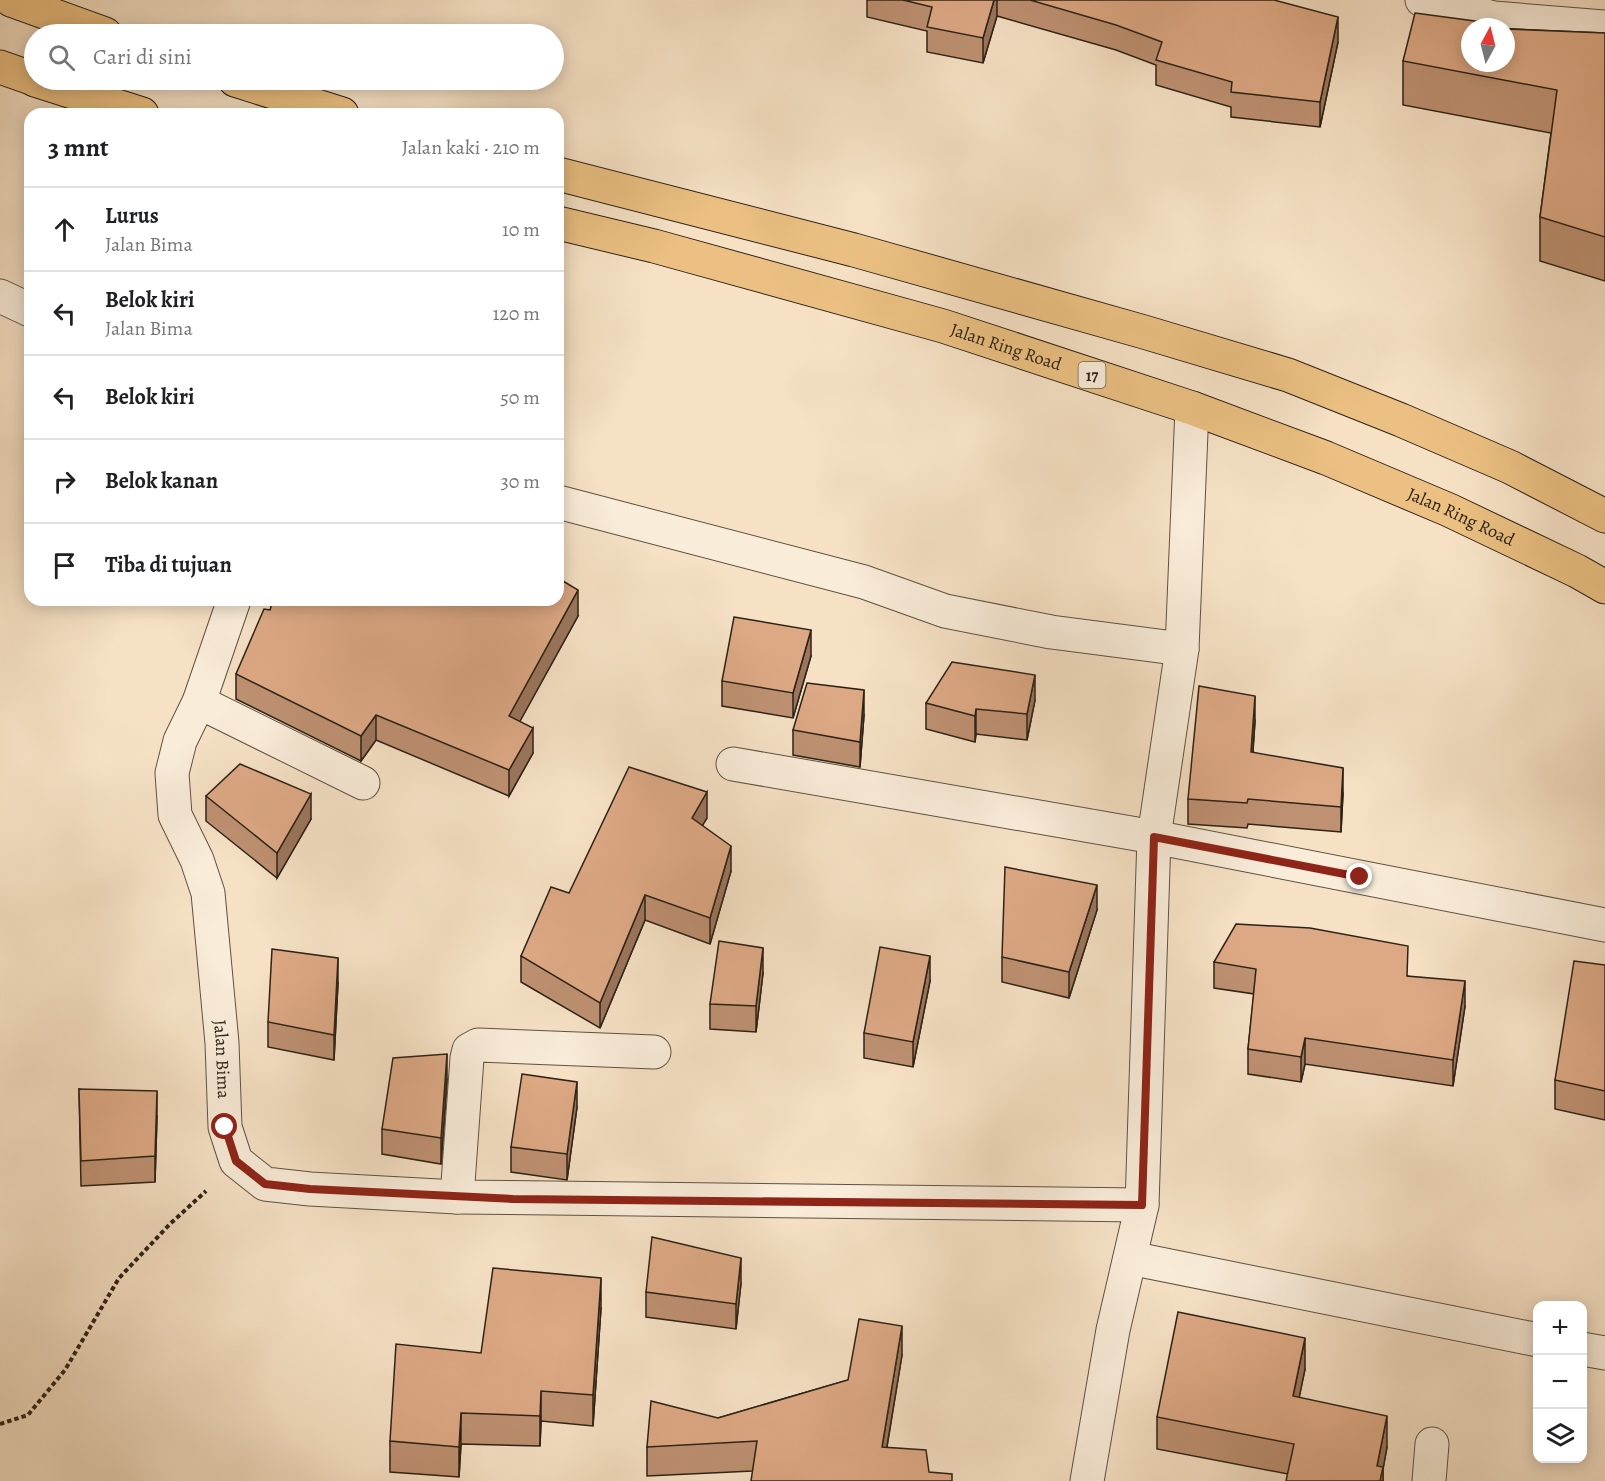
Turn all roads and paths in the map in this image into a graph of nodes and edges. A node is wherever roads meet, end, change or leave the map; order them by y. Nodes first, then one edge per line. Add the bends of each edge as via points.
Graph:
1 (11, 0) edge
2 (1422, 0) edge
3 (77, 24) edge
4 (1605, 27) edge
5 (0, 67) edge
6 (24, 75) edge
7 (69, 90) edge
8 (266, 90) edge
9 (124, 108) edge
10 (323, 108) edge
11 (564, 176) edge
12 (564, 224) edge
13 (0, 296) edge
14 (24, 307) edge
15 (1192, 408) junction
16 (564, 504) edge
17 (1605, 516) edge
18 (1605, 587) edge
19 (232, 606) edge
20 (1182, 649) junction
21 (199, 702) junction
22 (733, 764) dead end
23 (363, 783) dead end
24 (1154, 837) junction
25 (1605, 926) edge
26 (654, 1052) dead end
27 (236, 1161) junction
28 (457, 1197) junction
29 (1142, 1205) junction
30 (1130, 1258) junction
31 (1533, 1339) edge
32 (1587, 1350) edge
33 (1605, 1353) edge
34 (0, 1424) edge
35 (1432, 1444) dead end
36 (1087, 1481) edge
37 (1429, 1481) edge

1 - 3 highway
2 - 4 street via 1494,18
5 - 6 highway
7 - 9 highway
8 - 10 highway
11 - 17 highway via 854,250 1288,375 1499,462
12 - 15 highway, Jalan Ring Road / 17 via 943,326
13 - 14 street
15 - 18 highway, Jalan Ring Road / 17 via 1449,510
15 - 20 street
16 - 20 street via 864,582 945,611 1051,632
19 - 21 street, Jalan Bima
20 - 24 street
21 - 23 street
21 - 27 street, Jalan Bima via 180,741 172,773 175,815 208,893 222,1043 225,1127
22 - 24 street
24 - 25 street
24 - 29 street
26 - 28 street via 478,1045 469,1050
27 - 28 street via 265,1184
27 - 34 path via 119,1278 65,1370 28,1415
28 - 29 street
29 - 30 street
30 - 31 street
30 - 36 street via 1113,1330
32 - 33 street
35 - 37 street

